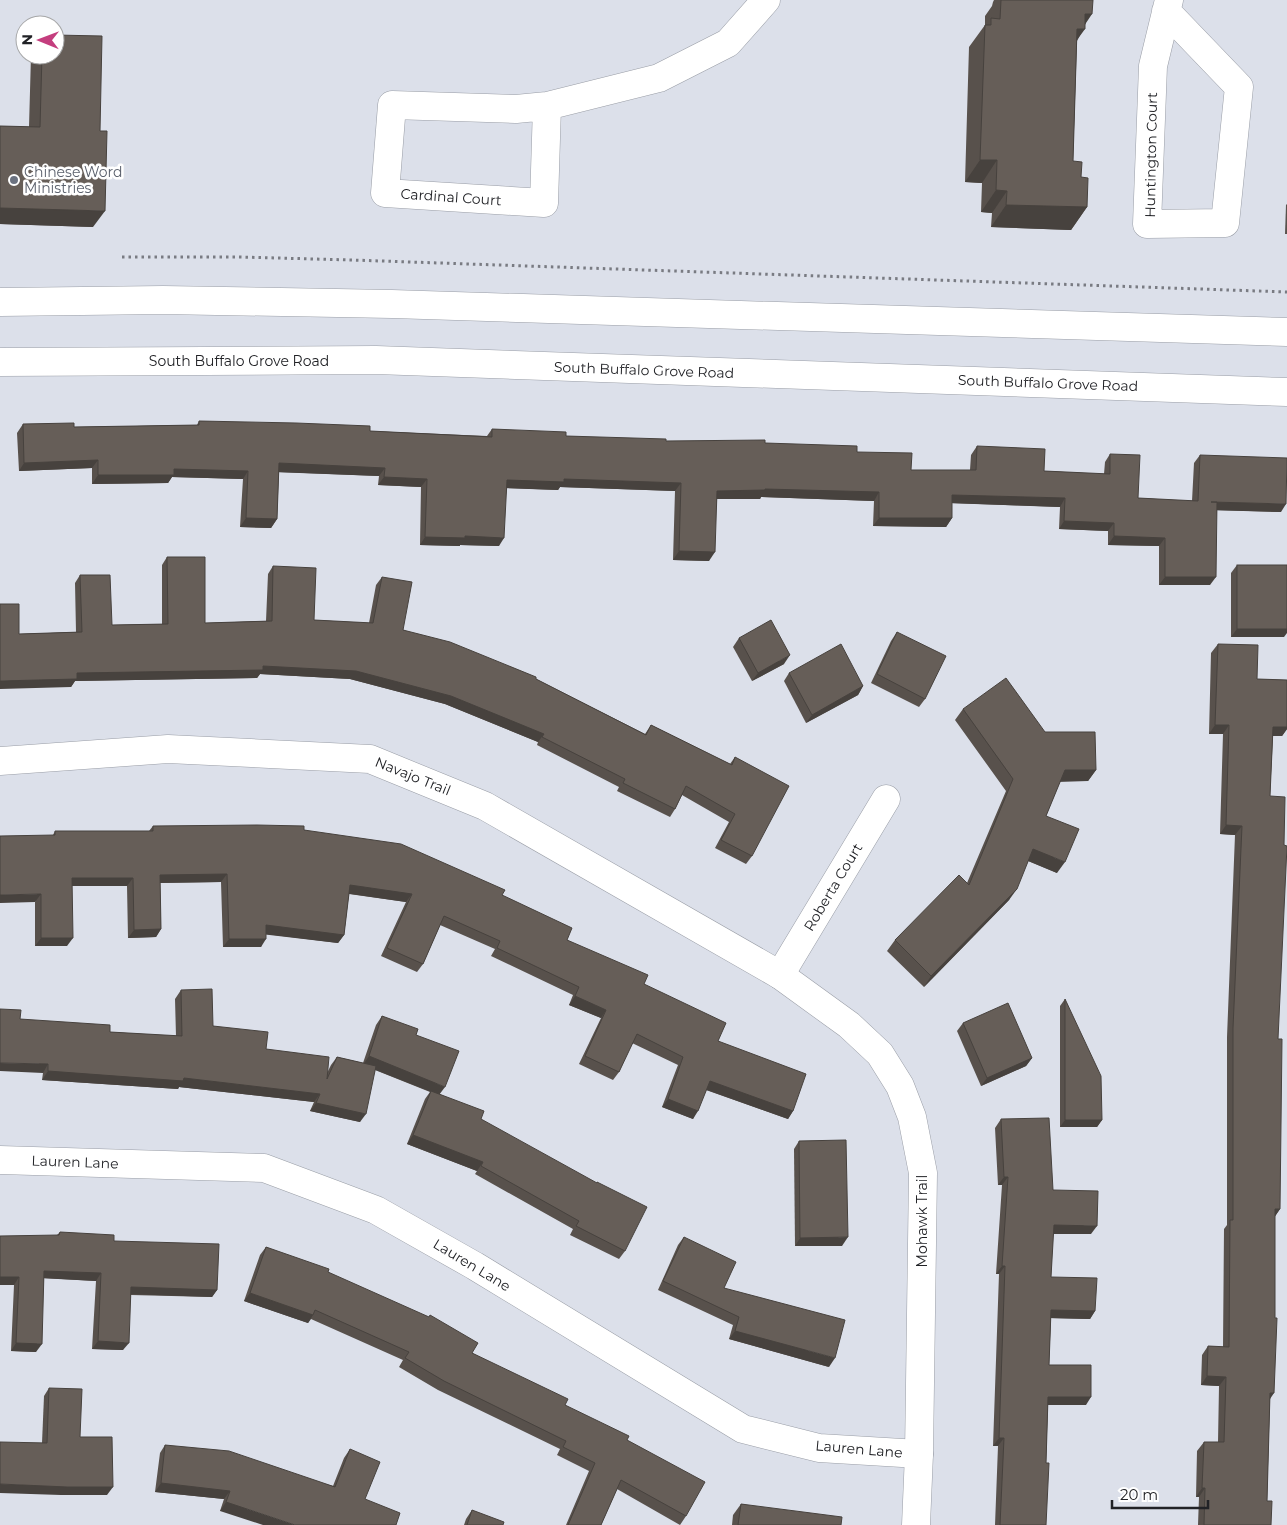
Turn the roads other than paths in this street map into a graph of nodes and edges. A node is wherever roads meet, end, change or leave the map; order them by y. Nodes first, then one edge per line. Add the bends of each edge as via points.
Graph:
1 (766, 0) edge
2 (1168, 6) edge
3 (547, 106) junction
4 (0, 302) edge
5 (1287, 332) edge
6 (0, 362) edge
7 (1287, 392) edge
8 (0, 761) edge
9 (886, 800) dead end
10 (780, 974) junction
11 (0, 1160) edge
12 (919, 1454) junction
13 (916, 1525) edge

1 - 3 street, Cardinal Court via 728,43 659,78
2 - 2 street, Huntington Court via 1153,66 1147,224 1225,224 1239,87
3 - 3 street, Cardinal Court via 392,105 385,193 544,203
4 - 5 street via 163,300 392,304
6 - 7 street, South Buffalo Grove Road via 376,360
8 - 10 street, Navajo Trail via 168,749 370,759 485,806
9 - 10 street, Roberta Court
10 - 12 street, Mohawk Trail via 849,1025 880,1054 900,1086 912,1117 923,1173
11 - 12 street, Lauren Lane via 264,1168 376,1210 475,1266 743,1429 819,1448
12 - 13 street, Mohawk Trail

